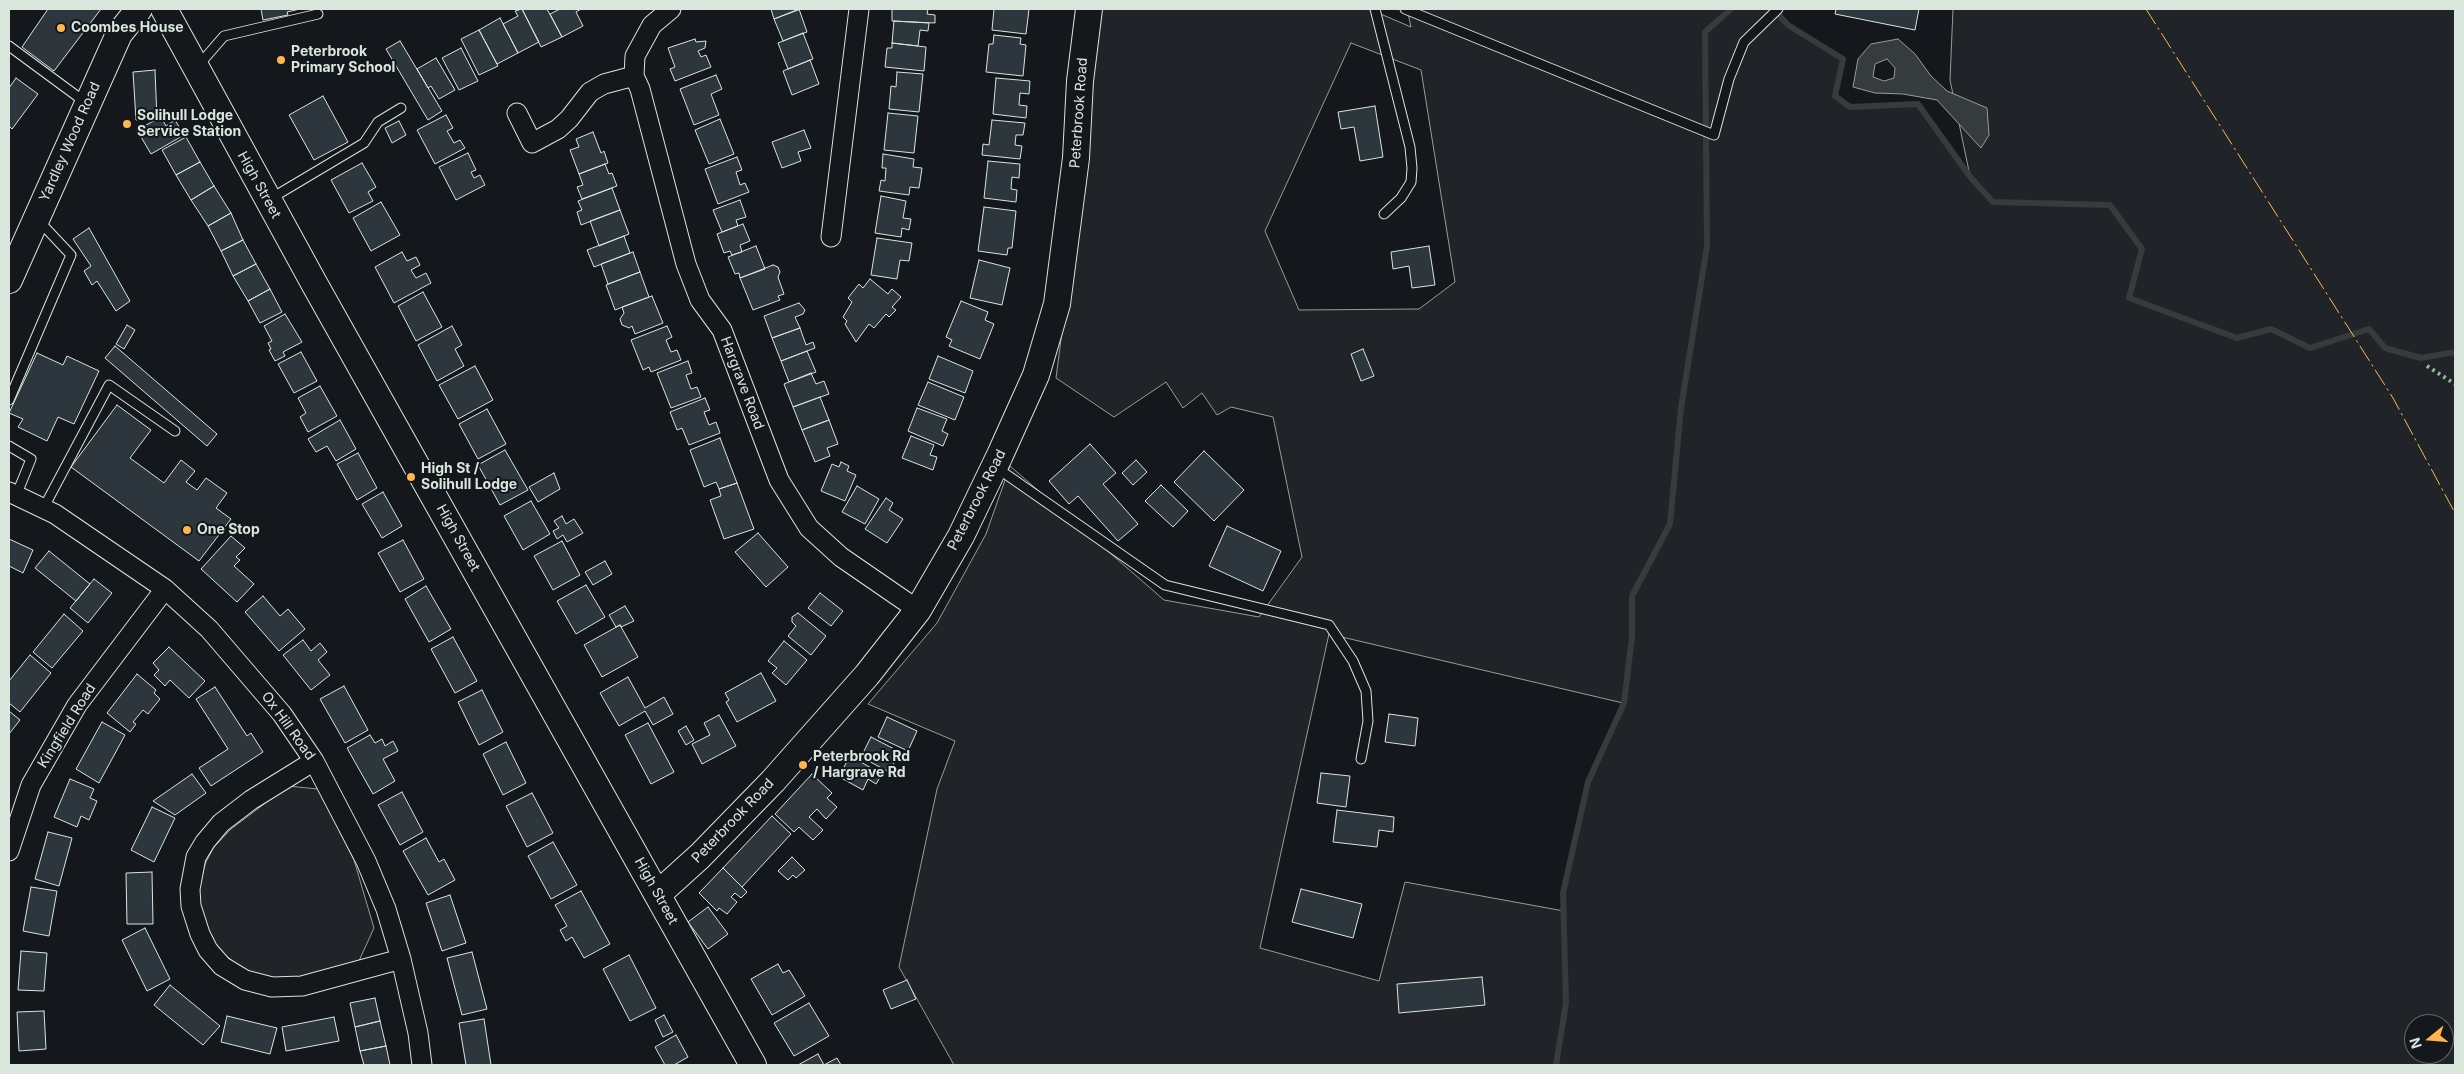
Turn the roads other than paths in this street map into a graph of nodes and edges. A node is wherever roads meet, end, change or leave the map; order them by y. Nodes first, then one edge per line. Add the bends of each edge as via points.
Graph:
1 (139, 9) edge
2 (164, 9) edge
3 (671, 9) edge
4 (859, 9) edge
5 (1089, 9) edge
6 (1375, 9) edge
7 (1405, 9) edge
8 (1778, 9) edge
9 (318, 14) dead end
10 (9, 46) edge
11 (196, 69) junction
12 (634, 76) junction
13 (88, 104) junction
14 (400, 108) dead end
15 (517, 112) dead end
16 (268, 200) junction
17 (1384, 214) dead end
18 (37, 218) junction
19 (831, 237) dead end
20 (12, 264) edge
21 (9, 400) edge
22 (175, 431) dead end
23 (9, 446) edge
24 (995, 467) junction
25 (13, 494) edge
26 (43, 509) junction
27 (165, 589) junction
28 (918, 610) junction
29 (1361, 759) dead end
30 (314, 761) junction
31 (9, 851) edge
32 (658, 894) junction
33 (401, 959) junction
34 (422, 1065) edge
35 (754, 1065) edge

1 - 13 street, Yardley Wood Road via 118,34
2 - 11 street, High Street
3 - 12 street, Hargrave Road via 652,25 635,56
4 - 19 street
5 - 24 street, Peterbrook Road via 1080,81 1075,168 1057,304 1036,376
6 - 17 lane via 1410,147 1412,168 1412,182
7 - 8 lane via 1712,135 1744,42
9 - 11 lane via 224,36
10 - 13 lane
11 - 16 street, High Street
12 - 15 street via 604,84 590,92 558,129 532,143
12 - 28 street, Hargrave Road via 686,264 700,300 722,330 779,480 809,528 841,557
13 - 18 street, Yardley Wood Road
14 - 16 lane via 378,122 364,143
16 - 32 street, High Street
18 - 20 street, Yardley Wood Road
18 - 21 lane via 71,255
22 - 26 lane via 109,385
23 - 25 lane via 31,460
24 - 28 street, Peterbrook Road via 961,536
24 - 29 lane via 1165,585 1330,625 1353,661 1366,691 1368,721
25 - 26 street, Ox Hill Road
26 - 27 street, Ox Hill Road
27 - 30 street, Ox Hill Road via 209,629 246,671 282,714
27 - 31 street, Kingfield Road via 77,705 31,785
28 - 32 street, Peterbrook Road via 867,675 773,781
30 - 33 street, Ox Hill Road via 366,861 386,909
30 - 33 street via 251,800 221,823 204,842 196,857 190,889 191,906 200,934 222,966 245,980 272,987 302,986
32 - 35 street, High Street
33 - 34 street, Ox Hill Road

